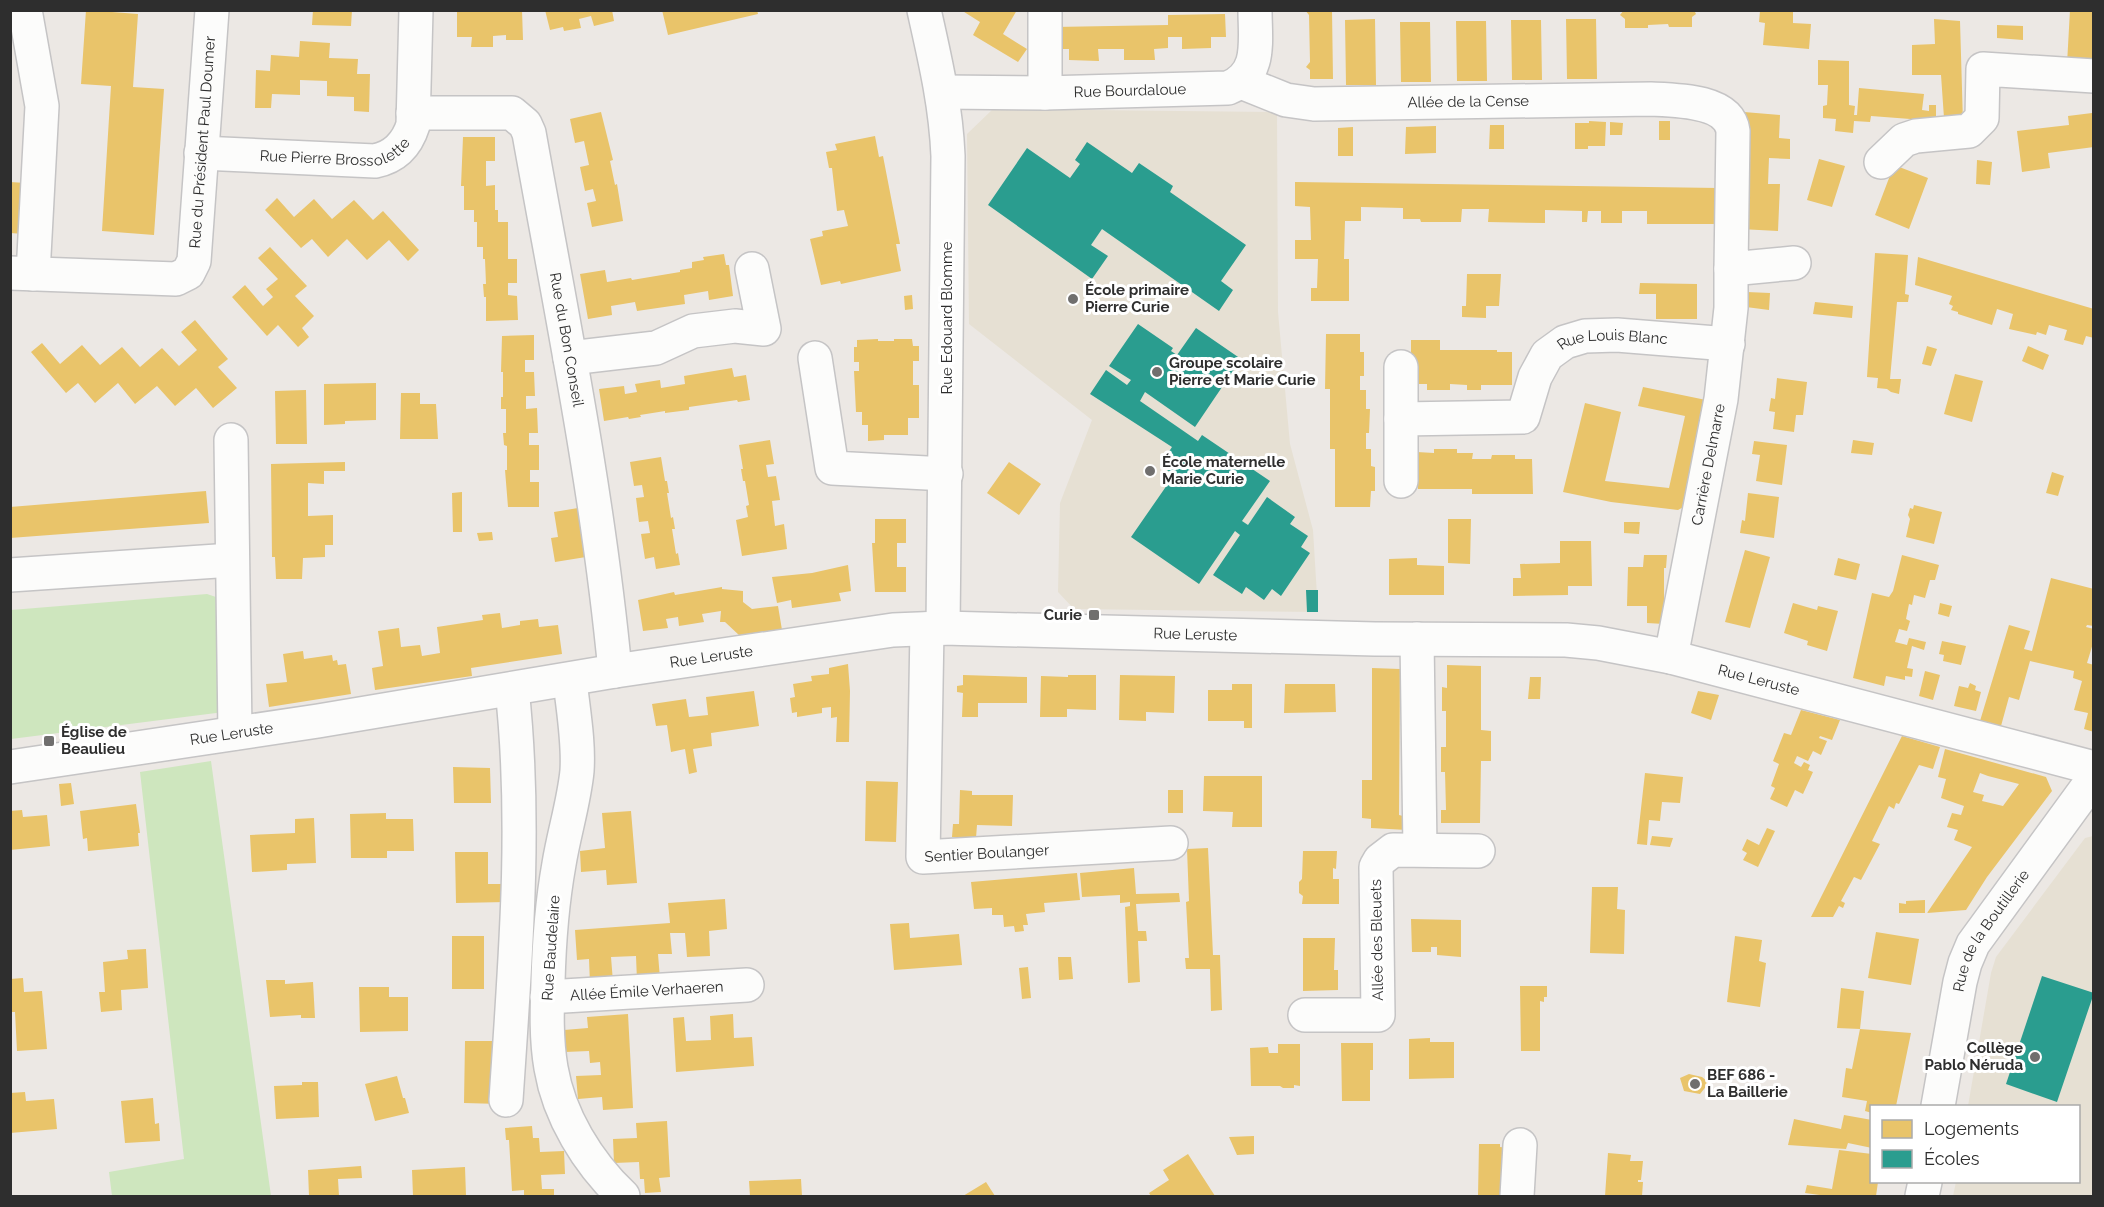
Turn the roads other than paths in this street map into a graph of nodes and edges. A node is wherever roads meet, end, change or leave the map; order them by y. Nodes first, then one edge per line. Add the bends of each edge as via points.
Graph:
1 (25, 10) edge
2 (212, 10) edge
3 (416, 10) edge
4 (924, 10) edge
5 (1045, 10) edge
6 (1255, 10) edge
7 (2094, 76) edge
8 (1241, 82) junction
9 (942, 92) junction
10 (1045, 93) junction
11 (1699, 104) joint
12 (413, 113) junction
13 (201, 153) junction
14 (1881, 162) dead end
15 (1794, 263) dead end
16 (752, 269) dead end
17 (1731, 269) junction
18 (22, 273) edge
19 (1728, 344) junction
20 (570, 358) junction
21 (815, 358) dead end
22 (1401, 367) dead end
23 (1401, 419) junction
24 (231, 440) dead end
25 (946, 474) junction
26 (1401, 481) dead end
27 (232, 560) junction
28 (10, 575) edge
29 (935, 628) junction
30 (1417, 639) junction
31 (1671, 657) junction
32 (615, 671) junction
33 (570, 680) junction
34 (512, 689) junction
35 (235, 733) junction
36 (10, 767) edge
37 (2094, 768) edge
38 (2094, 778) edge
39 (1171, 843) dead end
40 (1420, 849) junction
41 (1478, 851) dead end
42 (747, 985) dead end
43 (547, 996) junction
44 (1305, 1015) dead end
45 (507, 1100) dead end
46 (1938, 1105) edge
47 (1520, 1145) dead end
48 (623, 1197) edge
49 (1517, 1197) edge

1 - 18 street via 42,106
2 - 13 street, Rue du Président Paul Doumer
3 - 12 street, Rue Pierre Brossolette
4 - 9 street, Rue Edouard Blomme
5 - 10 street
6 - 8 street via 1253,65
7 - 14 street via 1983,69 1982,118 1969,131 1904,140
8 - 10 street, Rue Bourdaloue via 1217,90
8 - 11 street, Allée de la Cense via 1286,100 1314,104 1652,99
9 - 10 street, Rue Bourdaloue
9 - 25 street, Rue Edouard Blomme via 948,156
11 - 17 street, Carrière Delmarre via 1725,114 1732,122
12 - 13 street, Rue Pierre Brossolette via 410,137 384,159 375,161
12 - 20 street, Rue du Bon Conseil via 503,112 512,113 525,124
13 - 18 street, Rue du Président Paul Doumer via 194,261 188,273 176,279
15 - 17 street
16 - 20 street via 764,329 735,326 693,331 656,348
17 - 19 street, Carrière Delmarre
19 - 23 street, Rue Louis Blanc via 1585,336 1565,342 1547,355 1535,377 1523,417
19 - 31 street, Carrière Delmarre
20 - 32 street, Rue du Bon Conseil via 609,605
21 - 25 street via 832,468
22 - 23 street
23 - 26 street
24 - 27 street
25 - 29 street, Rue Edouard Blomme
27 - 28 street
27 - 35 street
29 - 30 street, Rue Leruste
29 - 32 street, Rue Leruste via 893,630
29 - 39 street, Sentier Boulanger via 923,856
30 - 31 street, Rue Leruste via 1566,640
30 - 40 street
31 - 37 street, Rue Leruste
32 - 33 street, Rue Leruste
33 - 34 street, Rue Leruste
33 - 43 street, Rue Baudelaire via 577,772 555,887
34 - 35 street, Rue Leruste
34 - 45 street via 517,738 518,912
35 - 36 street, Rue Leruste
38 - 46 street, Rue de la Boutillerie via 1973,944 1960,982
40 - 41 street, Allée des Bleuets
40 - 44 street, Allée des Bleuets via 1393,850 1376,867 1378,1015
42 - 43 street, Allée Émile Verhaeren
43 - 48 street, Rue Baudelaire via 548,1044 556,1091 585,1149
47 - 49 street

